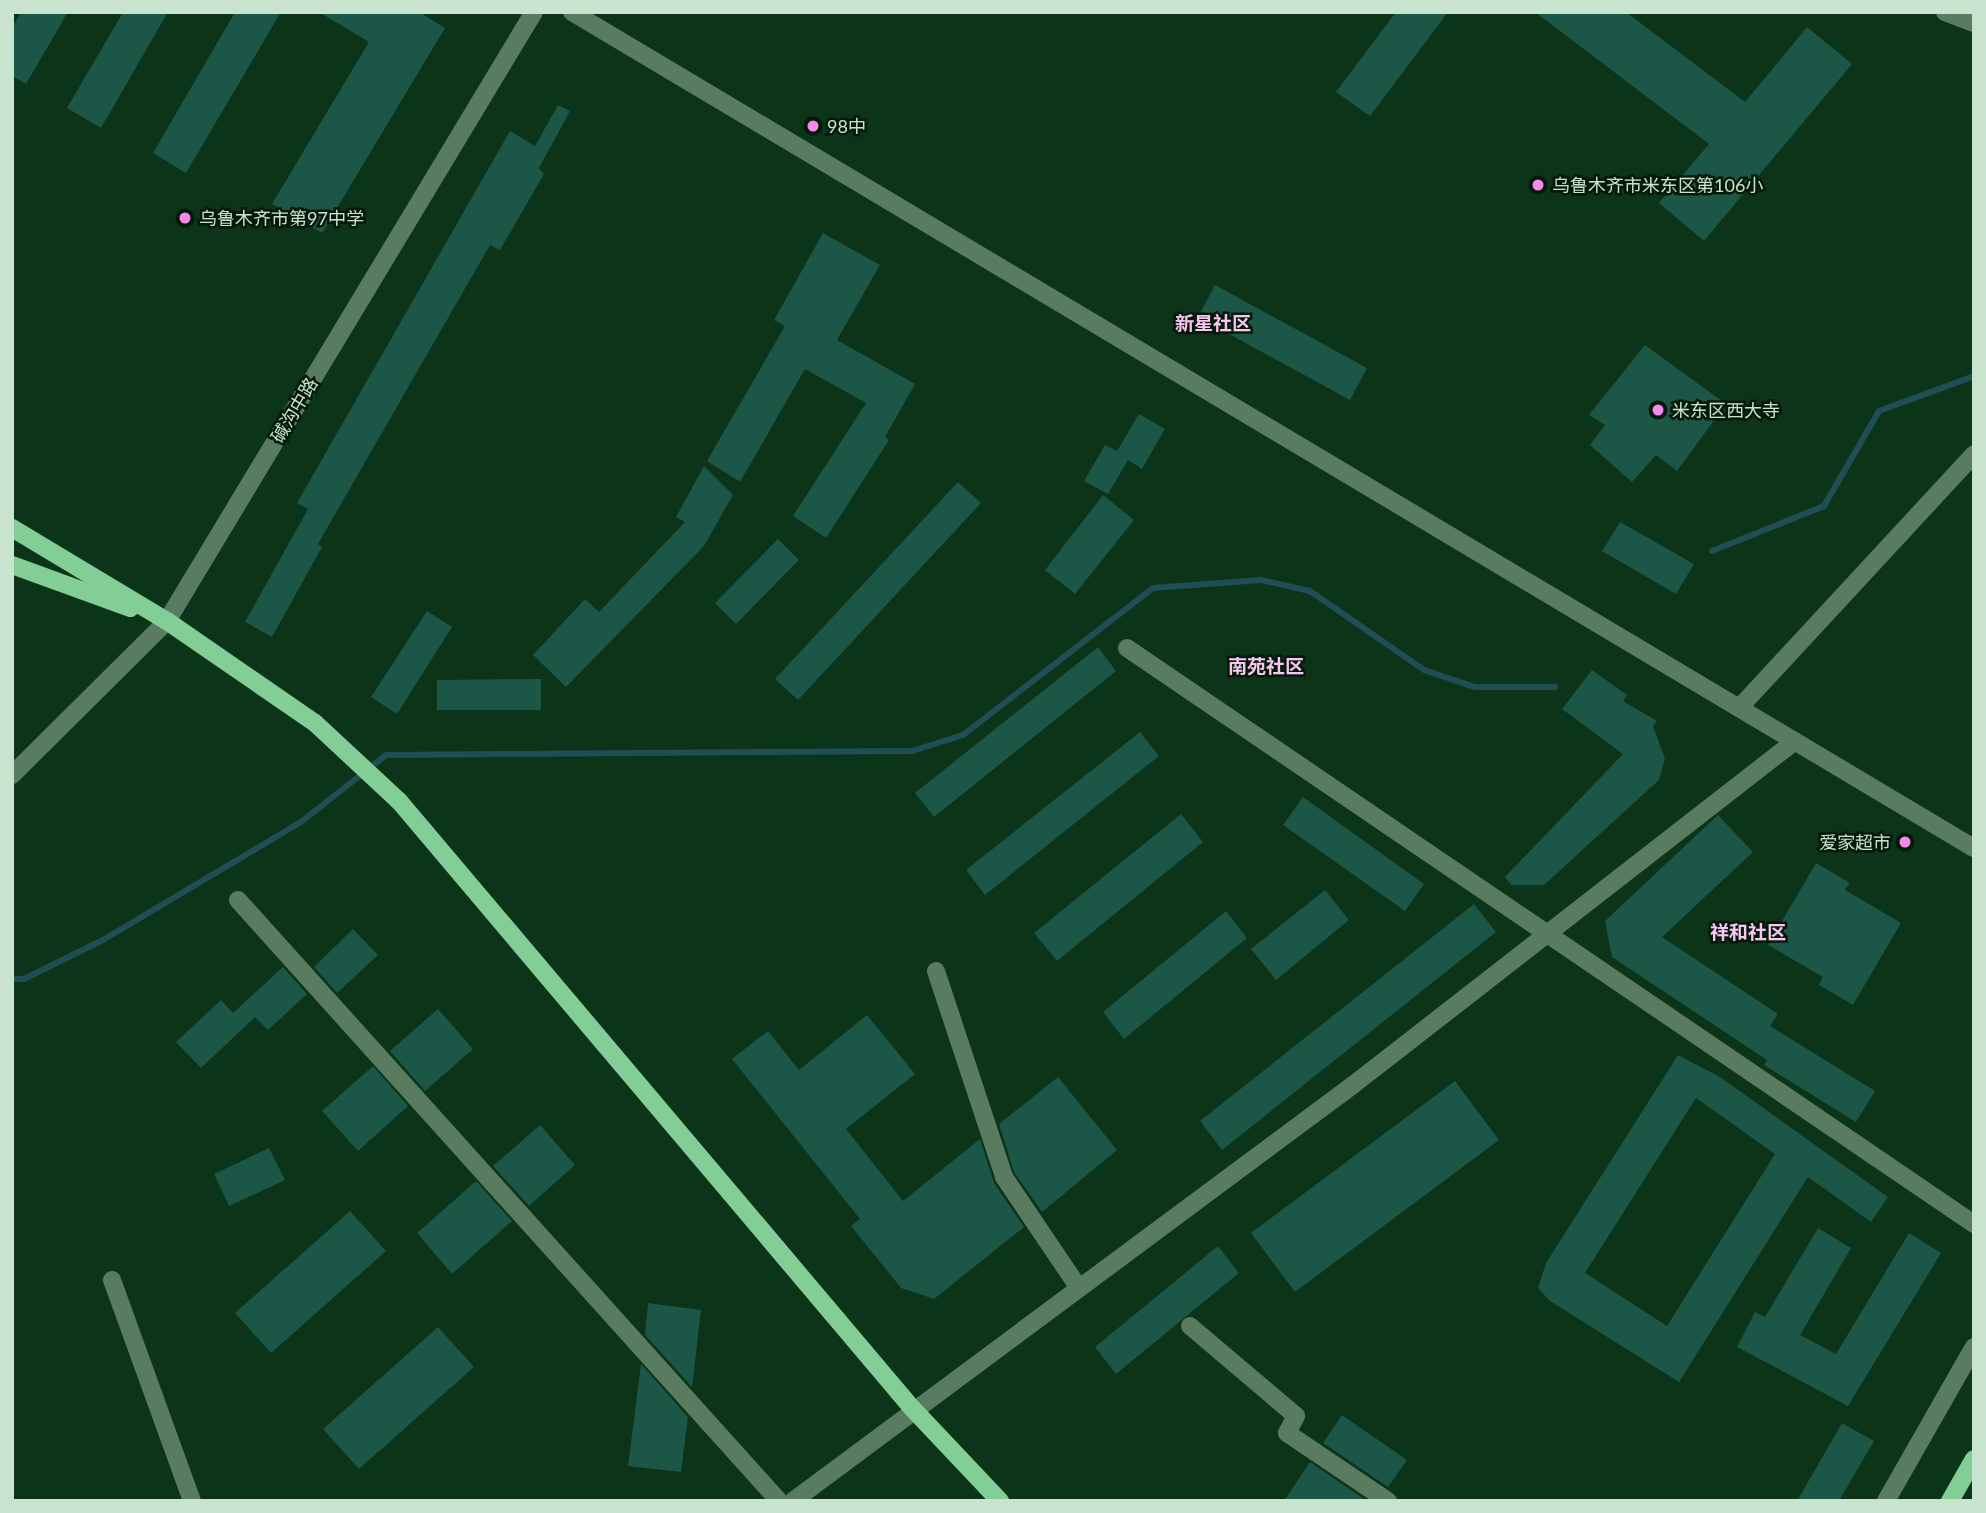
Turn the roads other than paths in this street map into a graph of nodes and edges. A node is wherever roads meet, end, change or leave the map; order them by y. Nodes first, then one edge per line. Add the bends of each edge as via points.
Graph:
1 (534, 12) edge
2 (572, 12) edge
3 (1945, 12) edge
4 (1974, 23) edge
5 (1974, 454) edge
6 (12, 528) edge
7 (12, 565) edge
8 (167, 621) junction
9 (1127, 648) dead end
10 (1739, 708) junction
11 (1795, 741) junction
12 (12, 775) edge
13 (1974, 848) edge
14 (237, 900) dead end
15 (1550, 932) junction
16 (936, 971) dead end
17 (1974, 1224) edge
18 (112, 1280) dead end
19 (1079, 1288) junction
20 (1191, 1326) dead end
21 (1974, 1347) edge
22 (912, 1408) junction
23 (1974, 1459) edge
24 (192, 1501) edge
25 (779, 1501) edge
26 (793, 1501) edge
27 (1000, 1501) edge
28 (1388, 1501) edge
29 (1886, 1501) edge
30 (1950, 1501) edge

1 - 8 street, 碱沟中路
2 - 10 street
3 - 4 street
5 - 10 street
6 - 8 main road
7 - 8 main road
8 - 12 street, 碱沟中路
8 - 22 main road via 316,723 399,801
9 - 15 street
10 - 11 street
11 - 13 street
11 - 15 street
14 - 25 street
15 - 17 street
15 - 19 street
16 - 19 street via 1004,1177
18 - 24 street
19 - 22 street
20 - 28 street via 1296,1416 1287,1433
21 - 29 street
22 - 26 street
22 - 27 main road
23 - 30 main road

